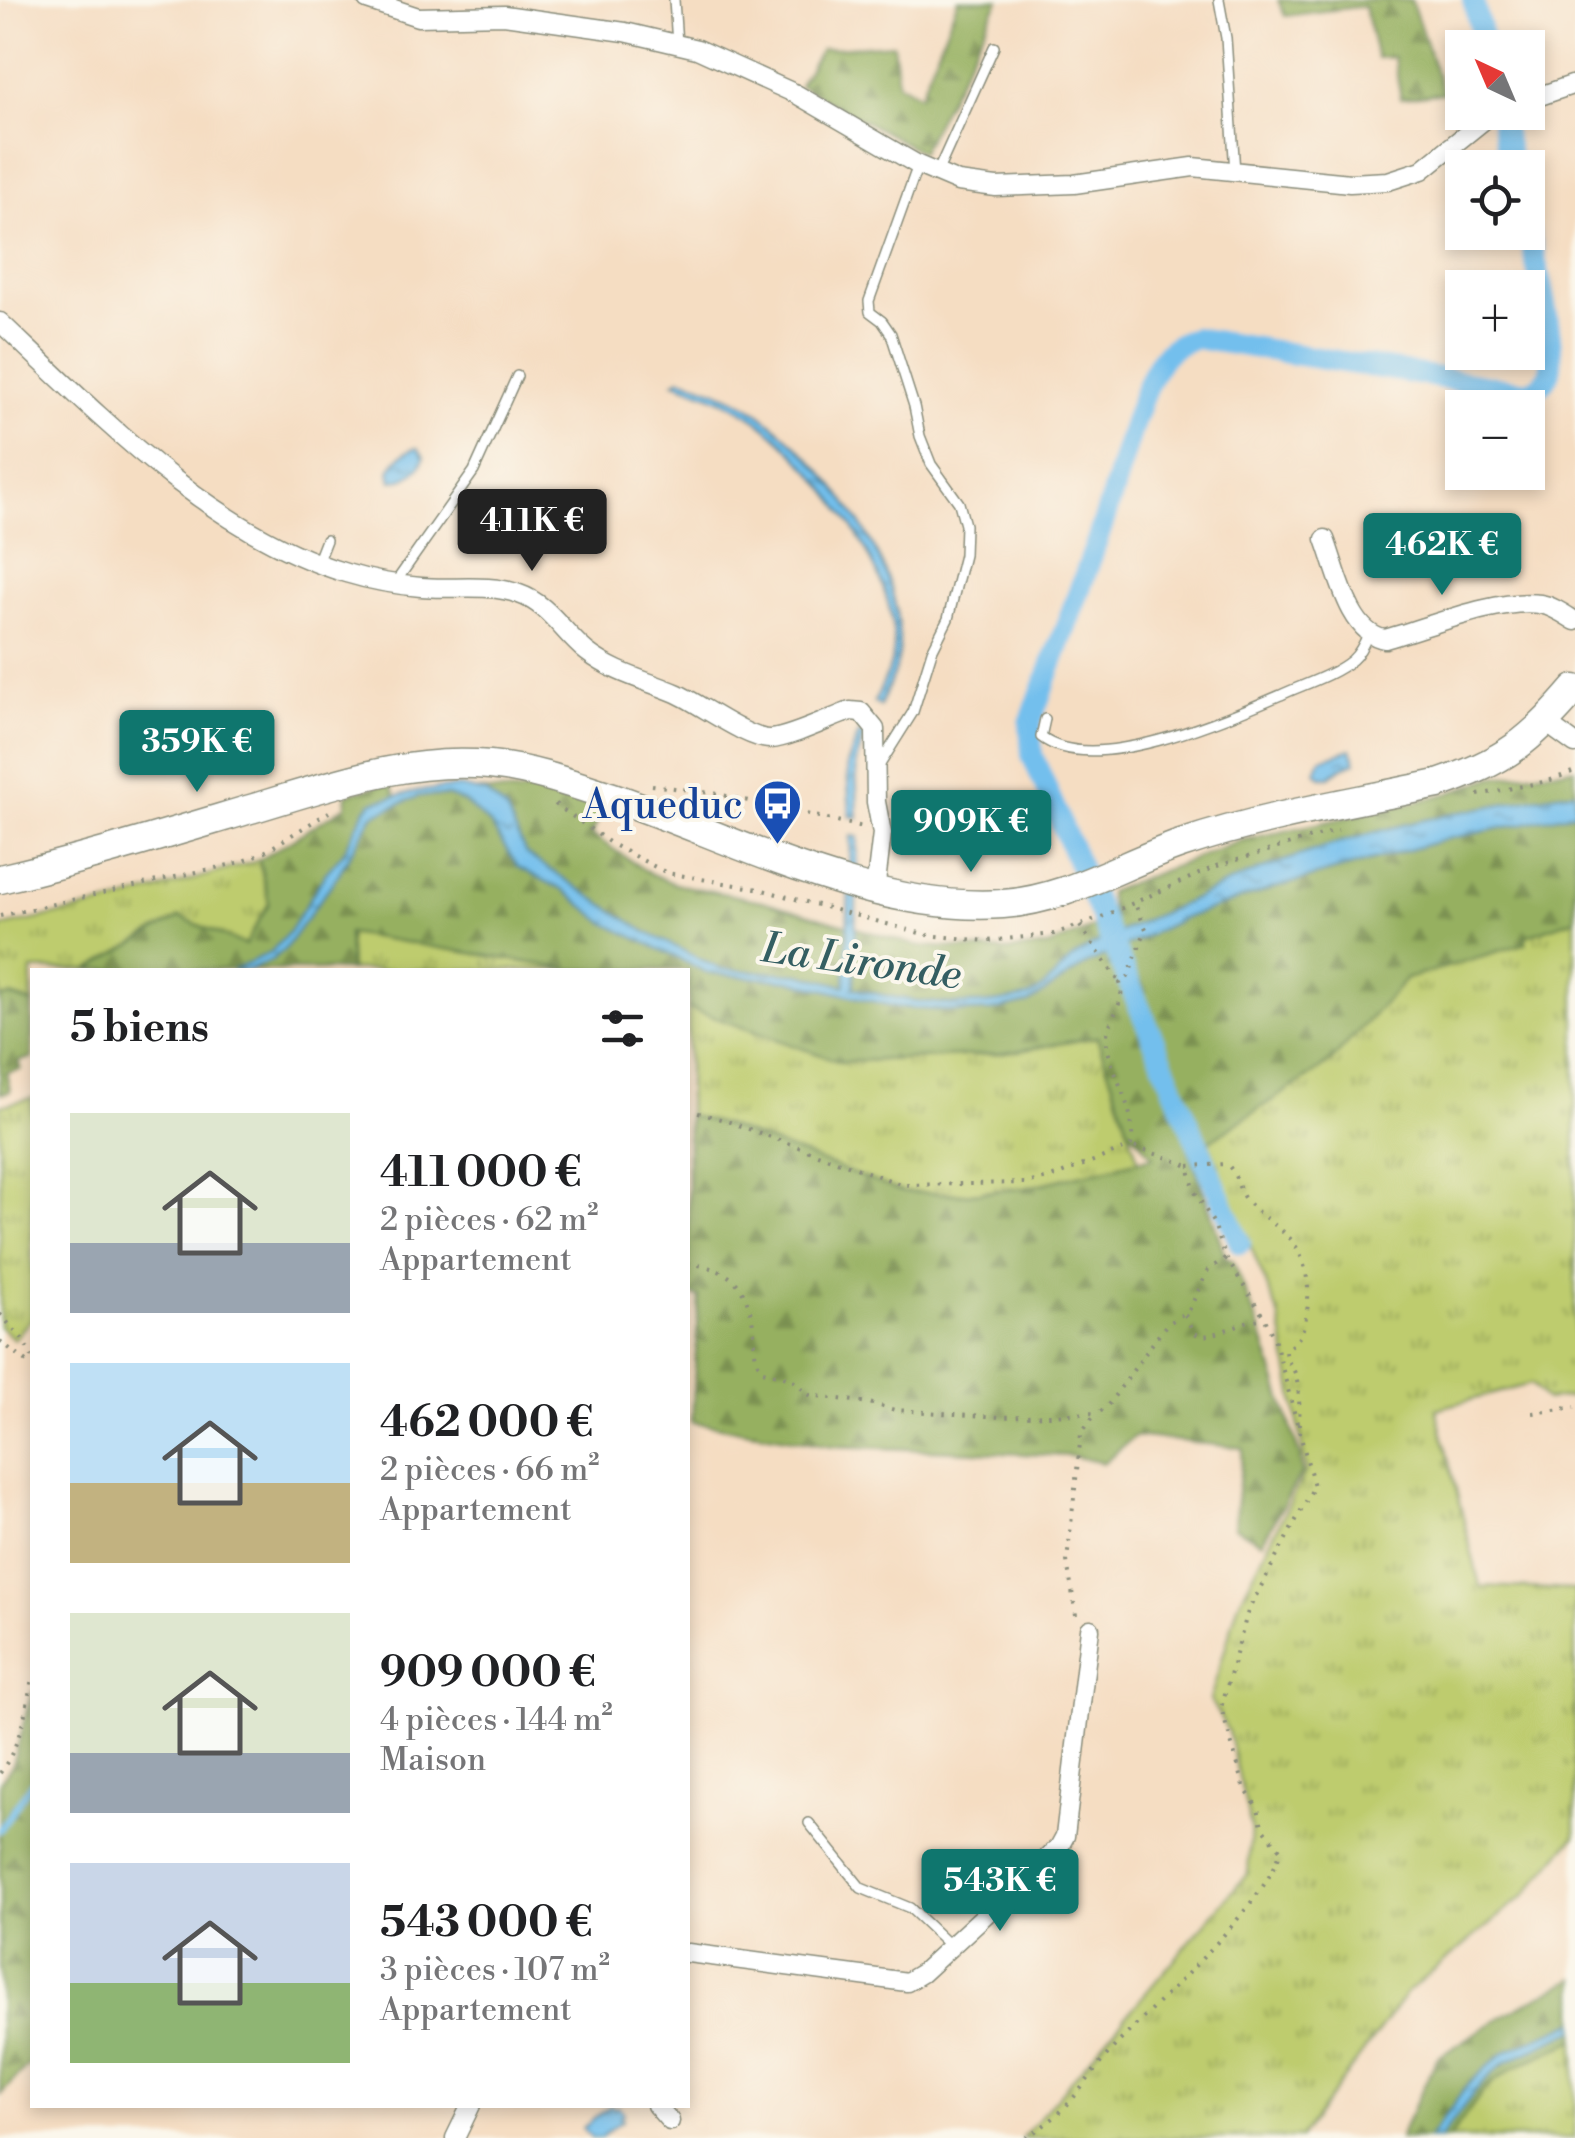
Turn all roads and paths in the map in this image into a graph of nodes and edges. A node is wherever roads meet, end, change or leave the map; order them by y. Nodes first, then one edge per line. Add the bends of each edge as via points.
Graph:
1 (367, 0) edge
2 (674, 0) edge
3 (1219, 0) edge
4 (677, 44) junction
5 (994, 47) dead end
6 (1575, 84) edge
7 (1545, 94) edge
8 (1472, 130) edge
9 (918, 165) junction
10 (1234, 172) junction
11 (937, 174) junction
12 (0, 322) edge
13 (517, 376) dead end
14 (1326, 539) dead end
15 (326, 540) dead end
16 (316, 563) junction
17 (394, 583) junction
18 (1575, 621) edge
19 (1368, 634) junction
20 (1575, 689) edge
21 (1045, 719) dead end
22 (1546, 723) junction
23 (1575, 744) edge
24 (1575, 771) edge
25 (874, 772) junction
26 (540, 796) dead end
27 (1471, 797) dead end
28 (635, 805) junction
29 (338, 808) dead end
30 (1354, 826) dead end
31 (882, 834) junction
32 (0, 879) edge
33 (875, 891) junction
34 (1134, 902) junction
35 (0, 916) edge
36 (1080, 926) junction
37 (1120, 983) junction
38 (690, 1111) edge
39 (1131, 1146) junction
40 (1188, 1166) junction
41 (1226, 1258) junction
42 (690, 1263) edge
43 (0, 1314) edge
44 (1184, 1315) junction
45 (1266, 1319) junction
46 (0, 1342) edge
47 (30, 1353) edge
48 (30, 1364) edge
49 (1575, 1406) edge
50 (1096, 1413) junction
51 (1533, 1414) dead end
52 (1298, 1429) junction
53 (1090, 1628) joint
54 (30, 1688) edge
55 (0, 1773) edge
56 (809, 1823) dead end
57 (951, 1947) junction
58 (690, 1953) edge
59 (470, 2108) edge
60 (659, 2108) edge
61 (670, 2121) dead end
62 (455, 2138) edge
63 (1026, 2138) edge

1 - 4 street via 418,16 504,16
2 - 4 lane
3 - 10 lane
4 - 9 street via 796,94
5 - 11 lane
6 - 7 street
8 - 10 street via 1407,178 1350,183
9 - 11 street
9 - 25 lane via 870,312 888,327 931,464 959,503 964,555 913,712
10 - 11 street via 1193,168 996,187
12 - 16 street via 177,481 267,540
13 - 17 lane via 474,471
14 - 19 street
15 - 16 lane
16 - 17 street
17 - 25 street via 519,594 542,606 600,662 770,739 861,712 875,729
18 - 19 street via 1544,604 1529,604 1386,638
19 - 21 lane via 1350,661 1322,676 1167,738 1072,749 1042,736
20 - 22 street
22 - 23 street
22 - 33 street via 1512,751 1466,774 1212,835 1032,901 958,904
24 - 27 path
25 - 31 street
26 - 36 path via 643,863 692,879 968,940 1020,940
28 - 31 path via 645,784 672,786
28 - 32 street via 516,768 406,766
28 - 33 street
29 - 35 path via 242,862
30 - 34 path via 1217,866
31 - 33 street
34 - 36 path
34 - 37 path via 1146,929
36 - 37 path
37 - 39 path via 1122,998 1107,1034 1135,1128
38 - 39 path via 903,1185 1026,1183
39 - 40 path
40 - 41 path
40 - 52 path via 1227,1164 1246,1200 1286,1235 1300,1259 1308,1300 1301,1333 1284,1351 1296,1375
41 - 44 path via 1208,1270
41 - 45 path
42 - 50 path via 736,1280 753,1324 754,1360 809,1395 895,1410 1001,1417
43 - 47 path
44 - 45 path via 1199,1335
44 - 50 path via 1166,1326 1111,1404
45 - 52 path
46 - 48 path
49 - 51 path
50 - 53 path via 1081,1434 1067,1562 1074,1612
52 - 63 path via 1314,1486 1248,1611 1221,1708 1246,1789 1280,1848 1277,1864 1208,1956 1056,2116
53 - 57 street via 1065,1836
54 - 55 path via 22,1728
56 - 57 lane via 861,1888 910,1908
57 - 58 street via 906,1982
59 - 62 street
60 - 61 street

